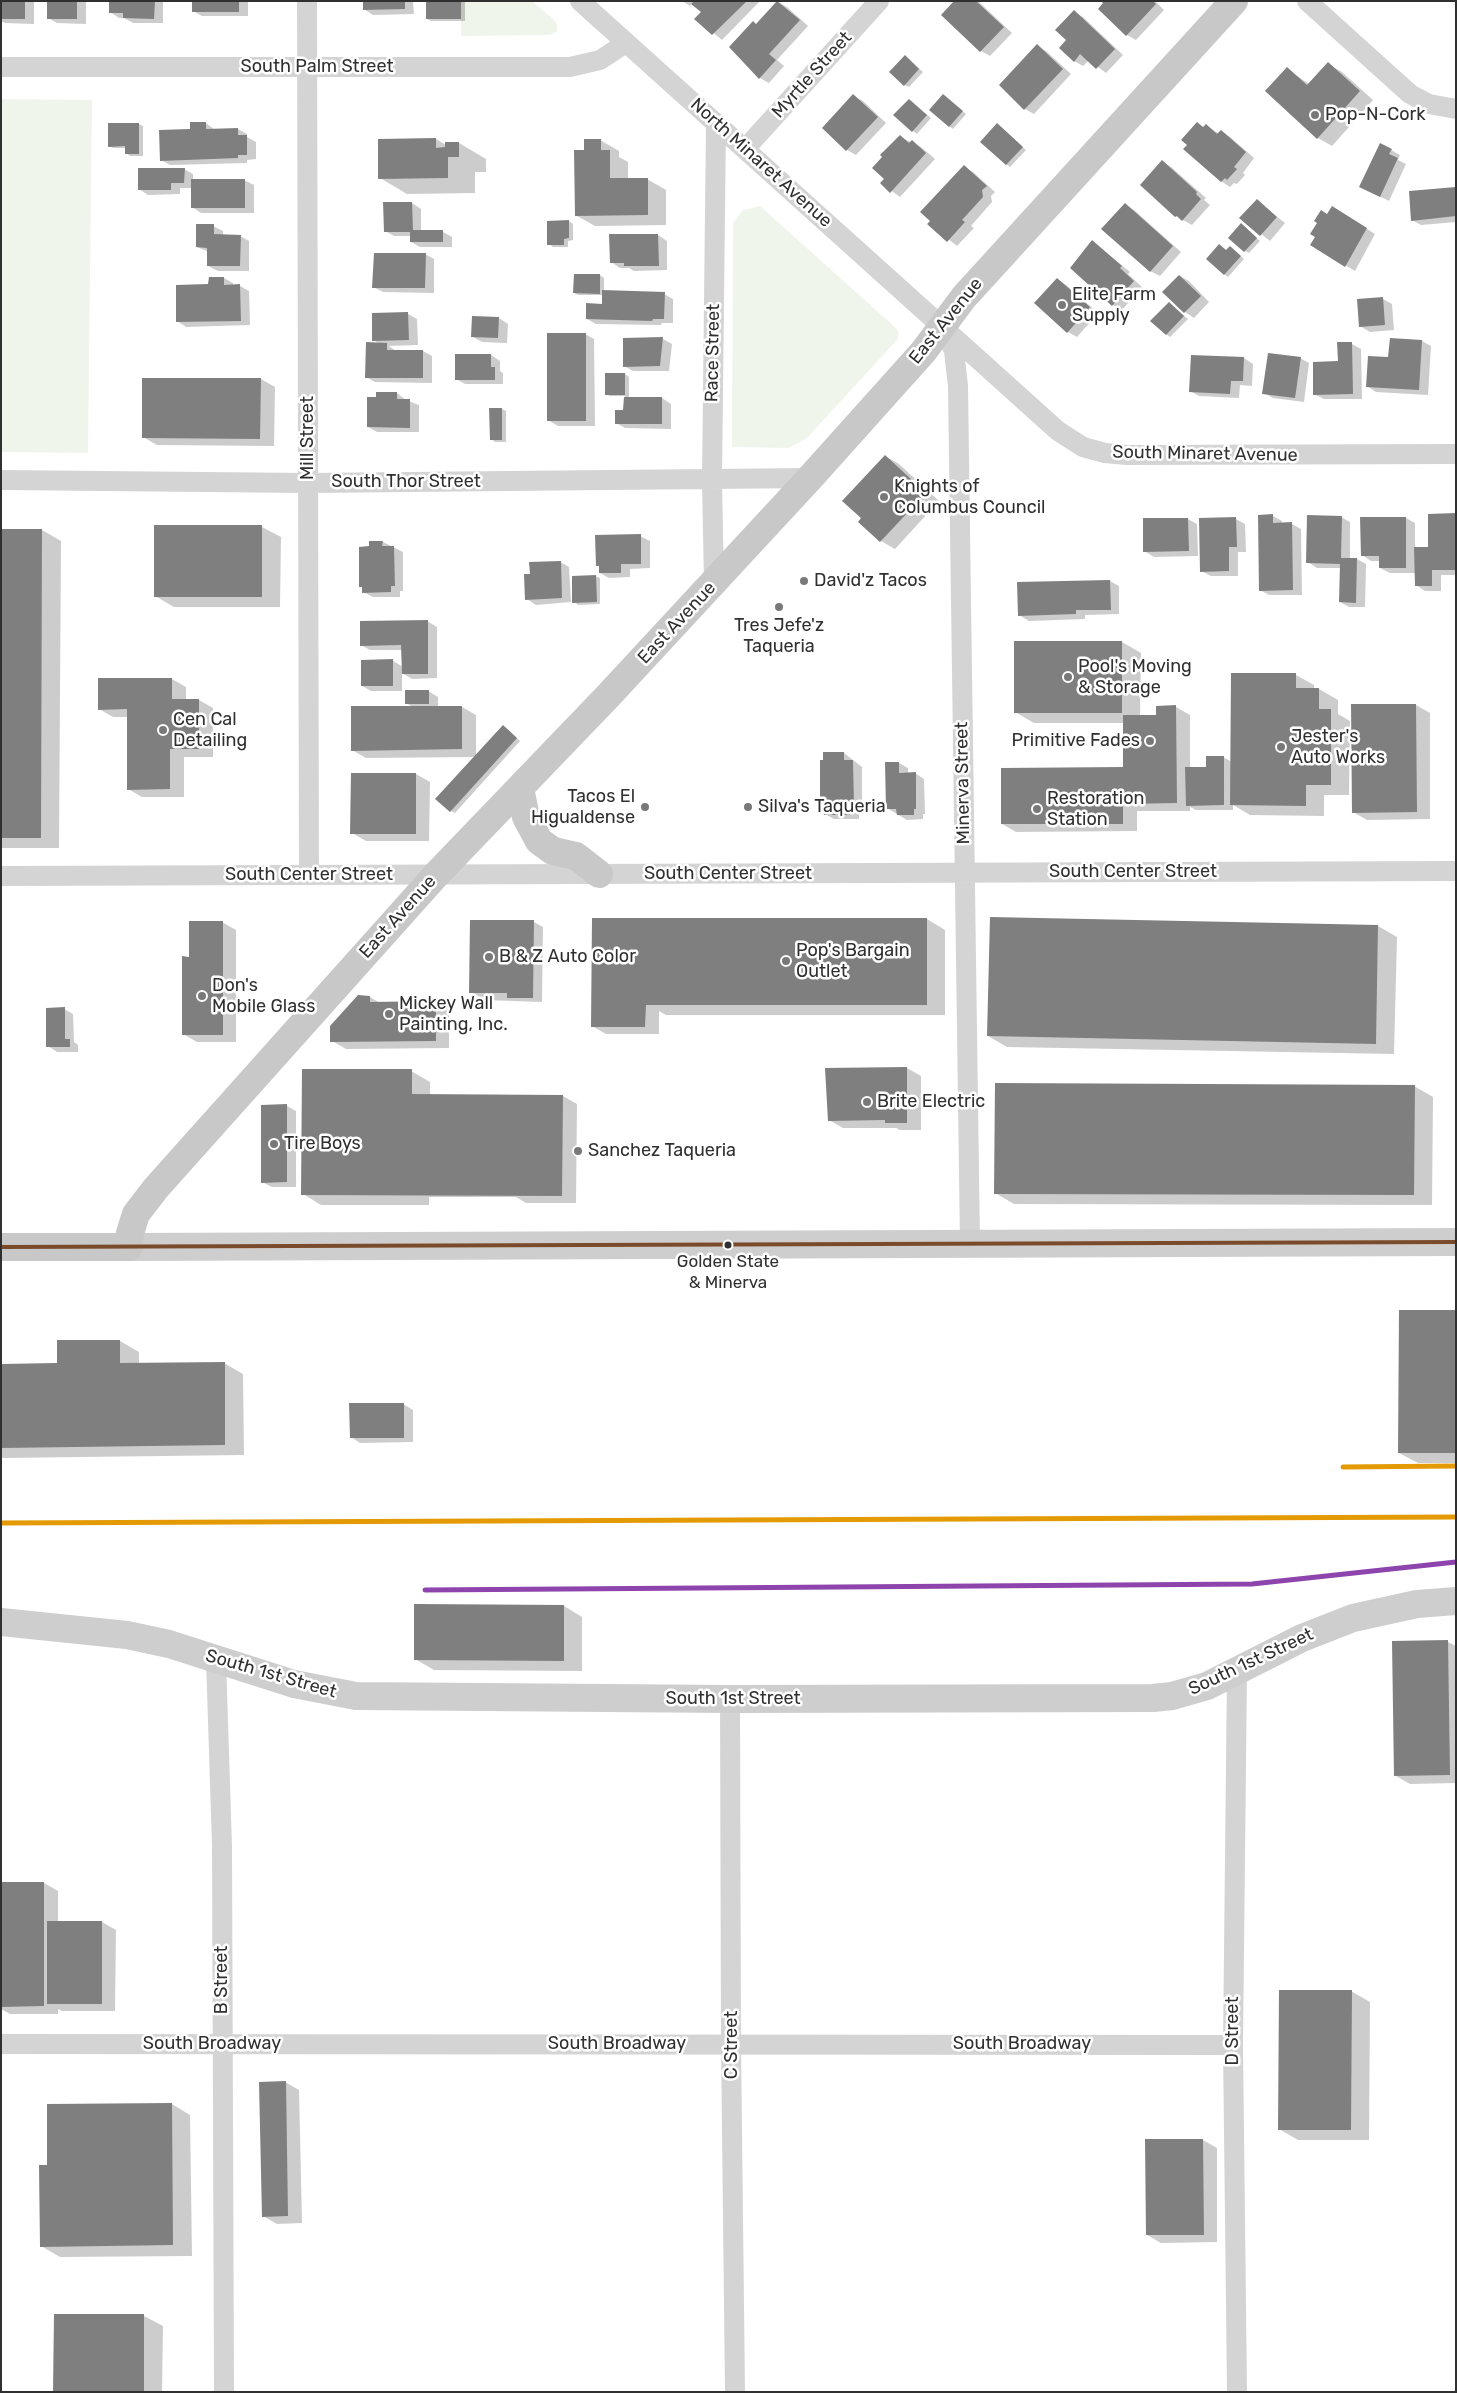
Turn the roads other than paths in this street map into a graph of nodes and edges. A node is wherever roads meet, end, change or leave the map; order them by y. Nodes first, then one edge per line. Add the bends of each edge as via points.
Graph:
1 (307, 1) edge
2 (580, 1) edge
3 (879, 1) edge
4 (1234, 1) edge
5 (1307, 1) edge
6 (626, 43) junction
7 (1, 67) edge
8 (307, 67) junction
9 (1456, 109) edge
10 (716, 123) junction
11 (745, 149) junction
12 (942, 325) junction
13 (986, 365) junction
14 (958, 386) junction
15 (1456, 454) edge
16 (810, 478) junction
17 (1, 480) edge
18 (712, 480) junction
19 (308, 483) junction
20 (714, 584) junction
21 (520, 788) junction
22 (1456, 871) edge
23 (965, 873) junction
24 (599, 874) junction
25 (309, 875) junction
26 (436, 875) junction
27 (1, 876) edge
28 (1456, 1242) edge
29 (970, 1244) junction
30 (1, 1247) edge
31 (129, 1247) junction
32 (1456, 1601) edge
33 (1, 1622) edge
34 (216, 1659) junction
35 (1238, 1671) junction
36 (730, 1699) junction
37 (1, 2044) edge
38 (222, 2044) junction
39 (731, 2044) junction
40 (1233, 2044) junction
41 (224, 2392) edge
42 (735, 2392) edge
43 (1237, 2392) edge

1 - 8 street, Mill Street
2 - 6 street, North Minaret Avenue
3 - 11 street, Myrtle Street
4 - 12 main road, East Avenue via 970,290
5 - 9 street via 1410,94 1429,104
6 - 8 street, South Palm Street via 600,60 570,67
6 - 10 street, North Minaret Avenue
7 - 8 street, South Palm Street
8 - 19 street, Mill Street
10 - 11 street, North Minaret Avenue
10 - 18 street, Race Street
11 - 12 street, North Minaret Avenue
12 - 13 street, South Minaret Avenue
12 - 14 street, Minerva Street via 954,351
12 - 16 main road, East Avenue via 923,352
13 - 14 street via 968,373
13 - 15 street, South Minaret Avenue via 1064,435 1096,452 1127,455
14 - 23 street, Minerva Street
16 - 18 street, South Thor Street
16 - 20 main road, East Avenue
17 - 19 street, South Thor Street
18 - 19 street, South Thor Street
18 - 20 street, Race Street
19 - 25 street, Mill Street
20 - 21 main road, East Avenue
21 - 24 main road via 526,817 540,841 553,851 576,856
21 - 26 main road, East Avenue
22 - 23 street, South Center Street
23 - 24 street, South Center Street
23 - 29 street, Minerva Street
24 - 26 street, South Center Street
25 - 26 street, South Center Street
25 - 27 street, South Center Street
26 - 31 main road, East Avenue via 144,1203 134,1220
28 - 29 street
29 - 31 street
30 - 31 main road
32 - 35 street, South 1st Street via 1417,1604 1353,1618 1302,1638
33 - 34 street, South 1st Street via 127,1635
34 - 36 street, South 1st Street via 294,1684 356,1696
34 - 38 street, B Street via 222,1846
35 - 36 street, South 1st Street via 1191,1692 1153,1698
35 - 40 street, D Street
36 - 39 street, C Street
37 - 38 street, South Broadway
38 - 39 street, South Broadway
38 - 41 street, B Street
39 - 40 street, South Broadway
39 - 42 street, C Street
40 - 43 street, D Street

